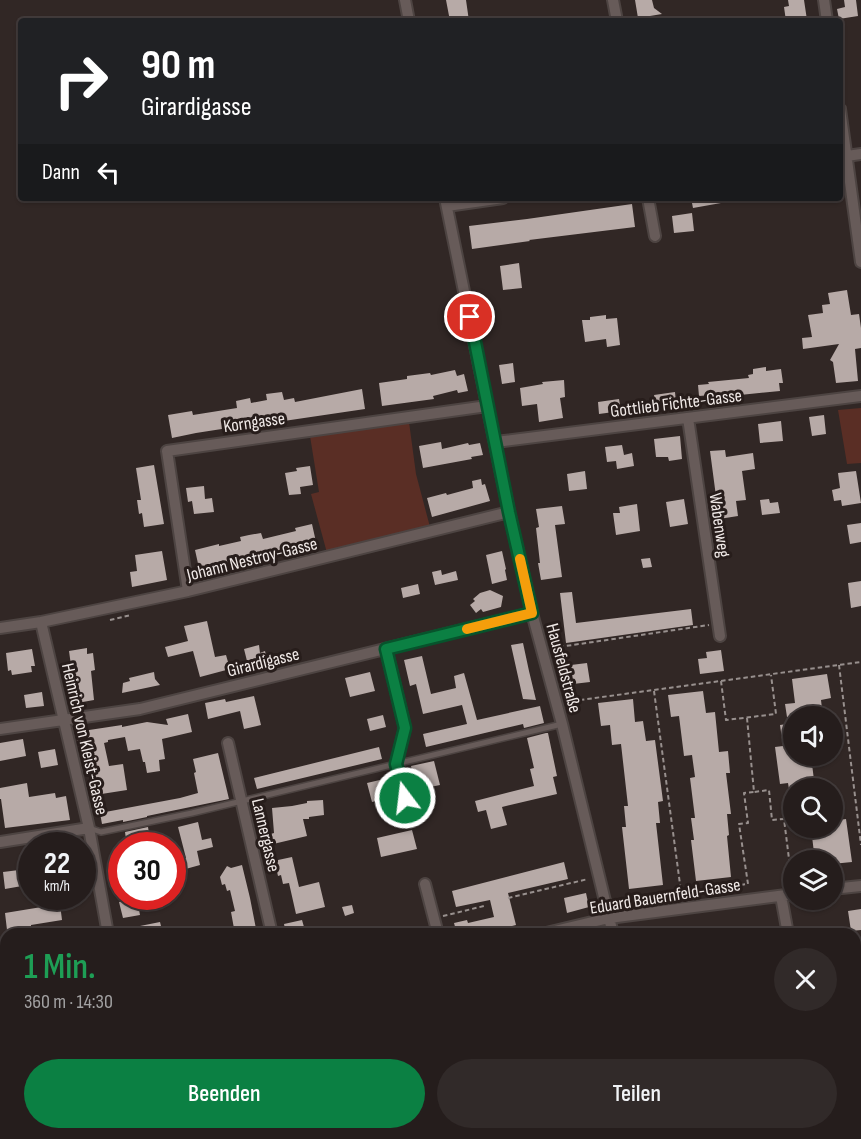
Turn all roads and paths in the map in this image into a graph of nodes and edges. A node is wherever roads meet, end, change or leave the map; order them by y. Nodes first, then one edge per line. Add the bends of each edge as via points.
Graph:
1 (405, 0) edge
2 (613, 0) edge
3 (824, 0) edge
4 (408, 18) edge
5 (616, 18) edge
6 (827, 18) edge
7 (861, 154) edge
8 (843, 156) edge
9 (649, 201) edge
10 (446, 202) edge
11 (655, 236) dead end
12 (861, 262) edge
13 (861, 396) edge
14 (488, 406) junction
15 (688, 418) junction
16 (496, 442) junction
17 (509, 512) junction
18 (188, 591) junction
19 (532, 613) junction
20 (42, 622) junction
21 (718, 624) junction
22 (0, 628) edge
23 (720, 636) dead end
24 (386, 649) junction
25 (542, 649) junction
26 (861, 662) edge
27 (839, 665) junction
28 (771, 674) junction
29 (721, 681) junction
30 (654, 690) junction
31 (557, 703) junction
32 (747, 718) junction
33 (63, 719) junction
34 (562, 724) junction
35 (0, 729) edge
36 (228, 743) dead end
37 (396, 764) junction
38 (754, 792) junction
39 (241, 801) junction
40 (410, 816) dead end
41 (89, 828) junction
42 (0, 842) edge
43 (861, 845) edge
44 (788, 850) edge
45 (599, 876) junction
46 (425, 884) dead end
47 (861, 886) edge
48 (843, 888) edge
49 (681, 892) junction
50 (781, 896) joint
51 (508, 898) dead end
52 (484, 906) dead end
53 (683, 908) junction
54 (434, 918) junction
55 (609, 918) junction
56 (107, 928) edge
57 (271, 928) edge
58 (436, 928) edge
59 (567, 928) edge
60 (612, 928) edge
61 (787, 928) edge

1 - 4 street
2 - 5 street
3 - 6 street
7 - 8 street
8 - 12 street
9 - 11 street
10 - 14 street, Hausfeldstraße
13 - 15 street, Gottlieb Fichte-Gasse
14 - 16 street, Hausfeldstraße
14 - 18 street, Korngasse via 167,451
15 - 16 street, Gottlieb Fichte-Gasse
15 - 21 street, Wabenweg
16 - 17 street, Hausfeldstraße
17 - 18 street, Johann Nestroy-Gasse
17 - 19 street, Hausfeldstraße
18 - 20 street, Johann Nestroy-Gasse
19 - 24 street, Girardigasse
19 - 25 street, Hausfeldstraße
20 - 22 street, Johann Nestroy-Gasse
20 - 33 street, Heinrich von Kleist-Gasse
21 - 23 street, Wabenweg
21 - 25 path
24 - 33 street, Girardigasse via 140,709
24 - 37 street via 405,728
25 - 31 street, Hausfeldstraße
26 - 27 path
27 - 28 path
27 - 43 path
28 - 29 path
28 - 32 path via 776,714
29 - 30 path
29 - 32 path via 726,720
30 - 31 path
30 - 49 path
31 - 34 street, Hausfeldstraße
32 - 38 path
33 - 35 street, Girardigasse
33 - 41 street, Heinrich von Kleist-Gasse
34 - 37 lane
34 - 45 street, Hausfeldstraße
36 - 39 street, Lannergasse
37 - 39 lane
37 - 40 street
38 - 44 path via 769,790 772,820 784,819
38 - 49 path via 744,793 748,823 740,824 748,884
39 - 41 lane via 101,832
39 - 57 street, Lannergasse
41 - 42 street
41 - 56 street, Heinrich von Kleist-Gasse
45 - 51 path
45 - 55 street, Hausfeldstraße
46 - 54 street
47 - 48 street
49 - 53 path
50 - 53 street, Eduard Bauernfeld-Gasse
50 - 61 street
52 - 54 path
53 - 55 street, Eduard Bauernfeld-Gasse
54 - 58 street
55 - 59 street, Eduard Bauernfeld-Gasse
55 - 60 street, Hausfeldstraße

